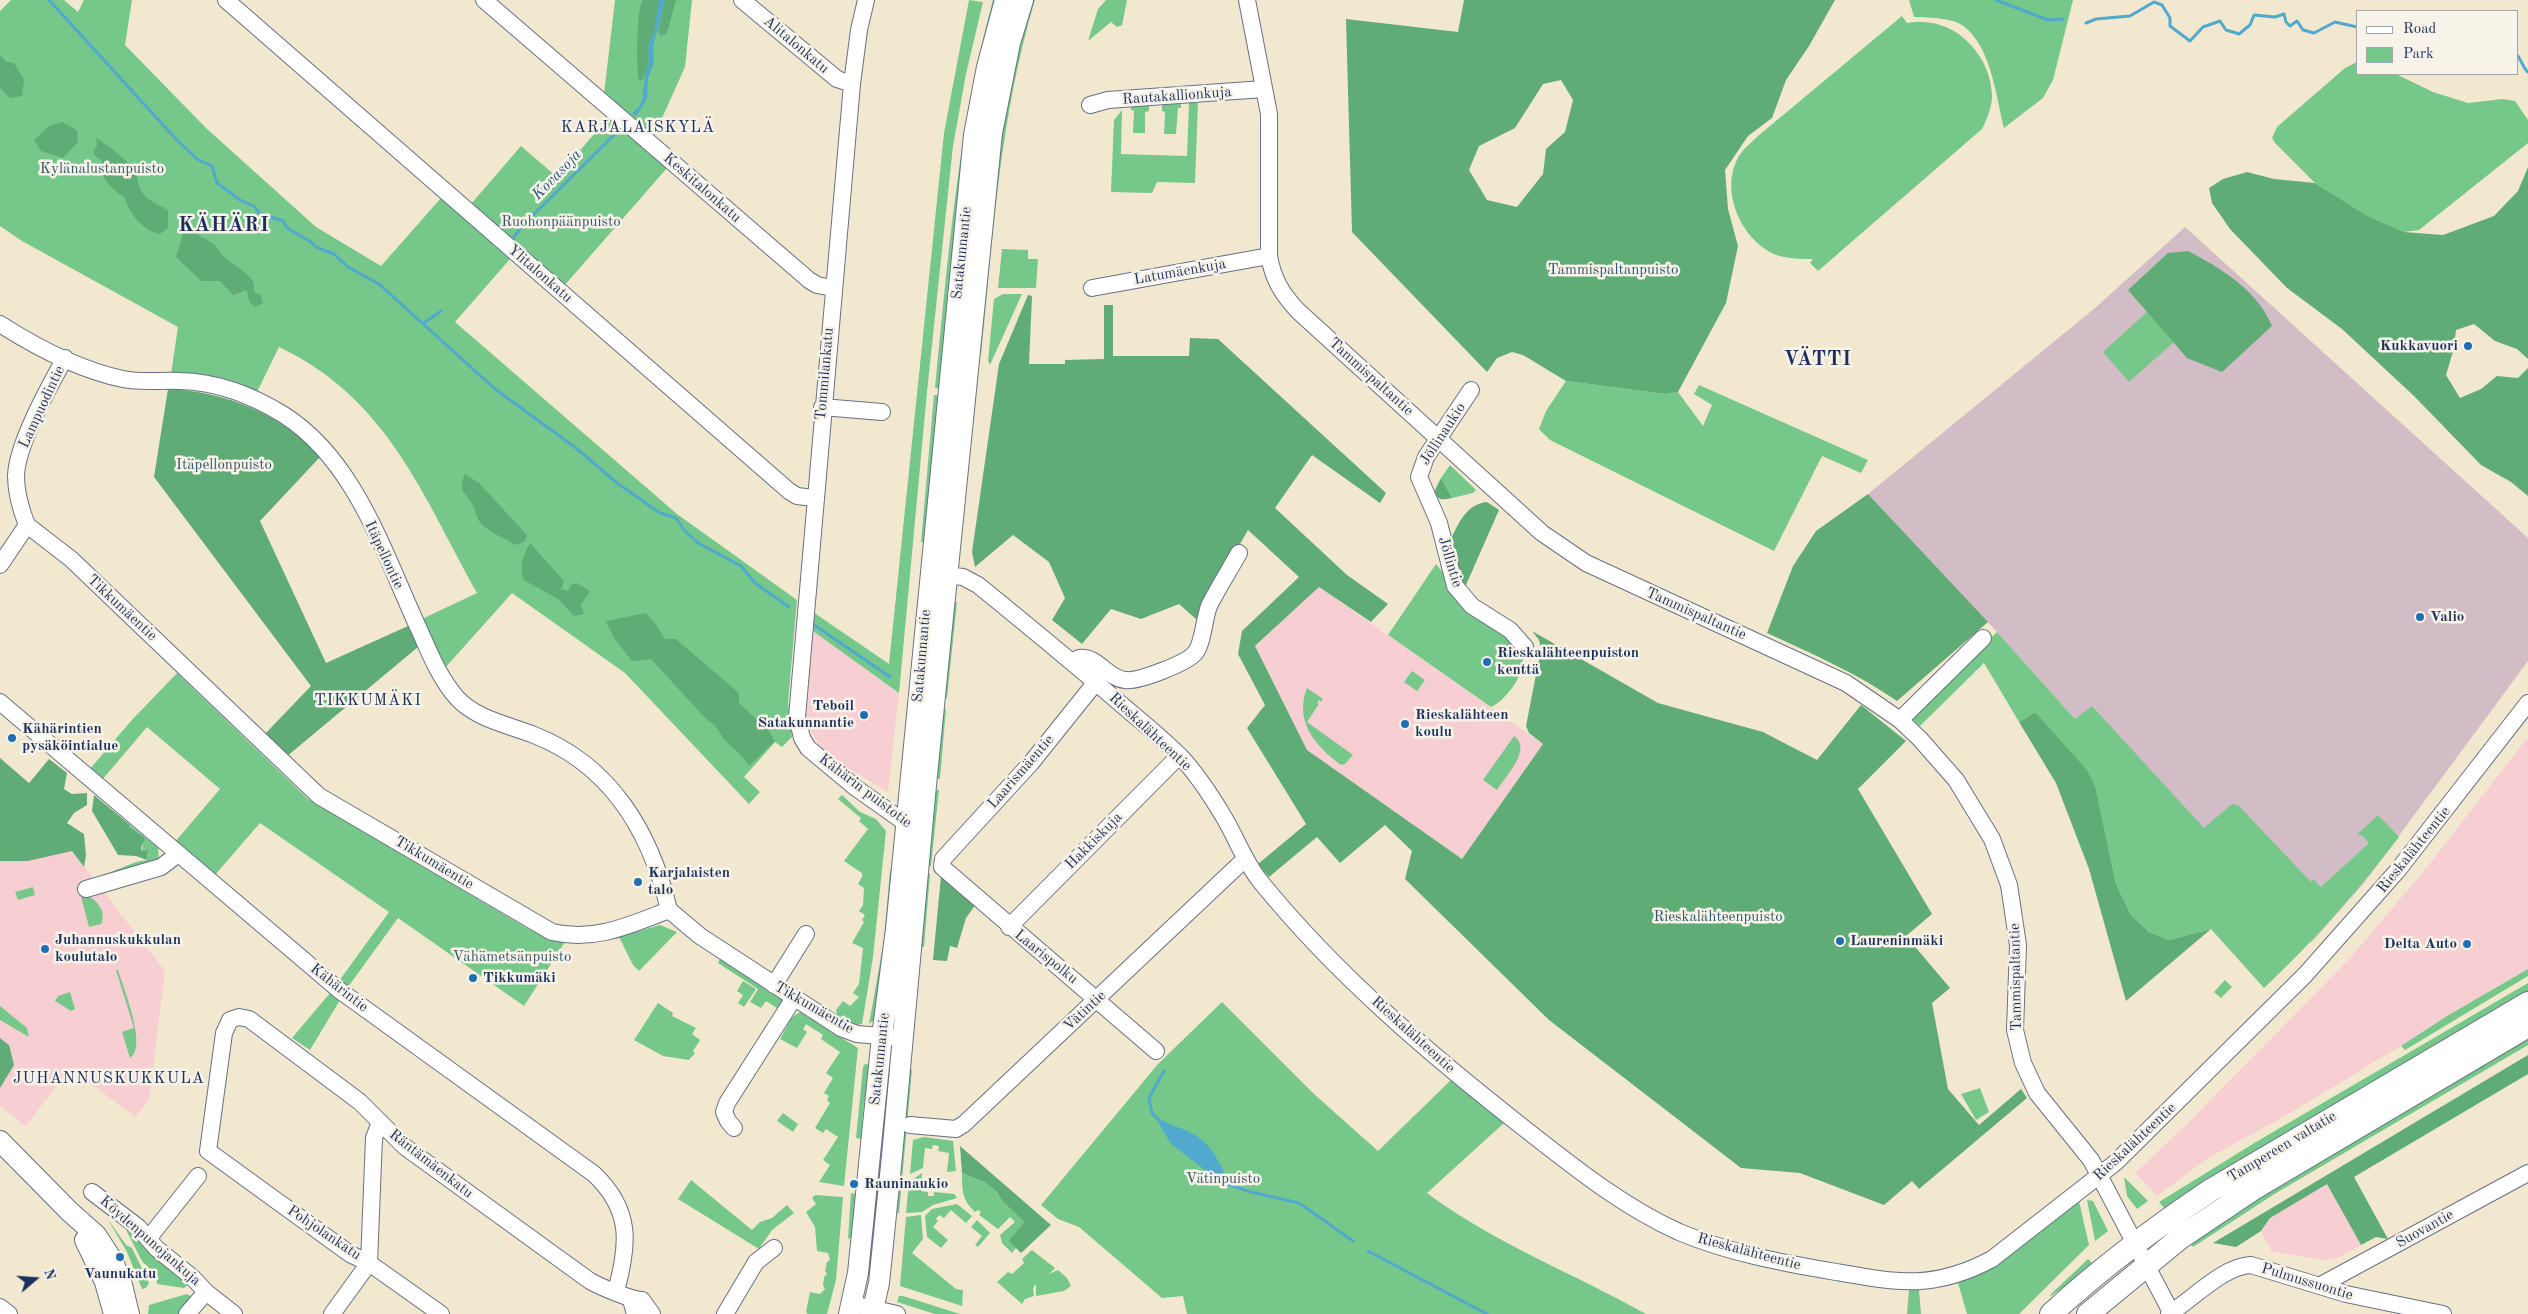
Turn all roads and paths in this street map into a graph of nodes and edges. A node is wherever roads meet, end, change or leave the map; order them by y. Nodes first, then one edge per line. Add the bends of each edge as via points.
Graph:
1 (226, 0) edge
2 (484, 0) edge
3 (742, 0) edge
4 (866, 0) edge
5 (1004, 0) edge
6 (1023, 0) edge
7 (1247, 0) edge
8 (852, 84) junction
9 (1264, 89) junction
10 (1090, 105) dead end
11 (1269, 256) junction
12 (833, 288) junction
13 (1092, 288) dead end
14 (0, 324) edge
15 (65, 358) junction
16 (1471, 390) dead end
17 (822, 407) junction
18 (882, 412) dead end
19 (1439, 439) junction
20 (814, 498) junction
21 (1433, 507) joint
22 (27, 525) junction
23 (1240, 553) dead end
24 (0, 565) edge
25 (939, 574) junction
26 (1983, 638) dead end
27 (1525, 647) dead end
28 (1073, 662) junction
29 (1096, 682) junction
30 (0, 702) edge
31 (2528, 702) edge
32 (1900, 720) junction
33 (808, 748) joint
34 (1179, 756) junction
35 (914, 829) junction
36 (178, 854) junction
37 (943, 859) joint
38 (1245, 859) junction
39 (86, 888) dead end
40 (669, 910) junction
41 (1009, 927) junction
42 (806, 934) dead end
43 (774, 985) junction
44 (794, 998) junction
45 (1098, 1000) junction
46 (2528, 1003) edge
47 (2528, 1026) edge
48 (882, 1036) junction
49 (903, 1038) junction
50 (1156, 1051) dead end
51 (380, 1122) junction
52 (910, 1125) dead end
53 (734, 1128) dead end
54 (0, 1141) edge
55 (0, 1150) edge
56 (208, 1151) joint
57 (19, 1162) junction
58 (2528, 1173) edge
59 (198, 1176) dead end
60 (2099, 1177) junction
61 (92, 1192) dead end
62 (70, 1212) junction
63 (148, 1239) junction
64 (2134, 1244) junction
65 (774, 1248) dead end
66 (370, 1263) junction
67 (2146, 1266) junction
68 (2321, 1285) junction
69 (616, 1291) junction
70 (206, 1292) junction
71 (0, 1307) edge
72 (633, 1307) edge
73 (851, 1309) edge
74 (873, 1311) edge
75 (9, 1314) edge
76 (114, 1314) edge
77 (129, 1314) edge
78 (187, 1314) edge
79 (234, 1314) edge
80 (332, 1314) edge
81 (441, 1314) edge
82 (652, 1314) edge
83 (725, 1314) edge
84 (897, 1314) edge
85 (2051, 1314) edge
86 (2088, 1314) edge
87 (2171, 1314) edge
88 (2443, 1314) edge

1 - 20 street, Ylitalonkatu via 790,492
2 - 12 street, Keskitalonkatu via 809,280
3 - 8 street, Alitalonkatu via 837,79
4 - 8 street, Tommilankatu
5 - 25 main road, Satakunnantie via 974,135
6 - 25 main road, Satakunnantie via 1010,43 992,133
7 - 9 street, Tammispaltantie
8 - 12 street, Tommilankatu
9 - 10 street, Rautakallionkuja via 1108,100
9 - 11 street, Tammispaltantie via 1270,128
11 - 13 street, Latumäenkuja
11 - 19 street, Tammispaltantie via 1276,282 1288,300
12 - 17 street, Tommilankatu
14 - 15 street, Itäpellontie
15 - 22 street, Lampuodintie via 22,446 16,476 18,499
15 - 40 street, Itäpellontie via 123,379 216,385 270,407 310,435 341,469 355,494 448,687 474,712 547,740 603,780 644,837 662,877
16 - 19 street, Jöllinaukio
17 - 18 street
17 - 20 street, Tommilankatu
19 - 21 street, Jöllinaukio via 1420,471 1422,484
19 - 32 street, Tammispaltantie via 1542,533 1586,563 1846,683
20 - 33 street, Tommilankatu via 797,717
21 - 27 street, Jöllintie via 1449,570 1459,593 1472,606 1510,630
22 - 24 street
22 - 40 street, Tikkumäentie via 71,560 319,796 552,932 575,936 605,933
23 - 28 street via 1210,605 1199,648 1194,655 1148,676 1127,681 1093,659 1079,658
25 - 28 street, Rieskalähteentie via 963,577 978,585
25 - 35 main road, Satakunnantie
26 - 32 street
28 - 29 street, Rieskalähteentie
29 - 34 street, Rieskalähteentie
29 - 37 street, Laarismäentie via 1031,763
30 - 36 street, Kähärintie
31 - 60 street, Rieskalähteentie via 2440,818 2353,922 2235,1047
32 - 60 street, Tammispaltantie via 1956,780 1992,839 2007,878 2015,919 2018,956 2014,1024 2023,1063 2037,1093 2088,1156
33 - 35 street, Kähärin puistotie via 856,788
34 - 38 street, Rieskalähteentie via 1217,807
34 - 41 street, Hakkiskuja
35 - 48 main road, Satakunnantie via 896,929
35 - 49 main road, Satakunnantie
36 - 39 street via 161,867
36 - 69 street, Kähärintie via 339,990 603,1183 617,1205 625,1232 625,1256
37 - 41 street, Laarispolku via 942,867
38 - 45 street, Vätintie
38 - 60 street, Rieskalähteentie via 1259,880 1325,952 1460,1078 1632,1208 1707,1243 1806,1267 1878,1279 1928,1282 1970,1271 1992,1259
40 - 43 street, Tikkumäentie via 688,928
41 - 45 street, Laarispolku
42 - 43 street
43 - 44 street, Tikkumäentie
44 - 48 street, Tikkumäentie via 850,1032
44 - 53 street via 727,1103 724,1112
45 - 50 street, Laarispolku
45 - 52 street, Vätintie via 964,1124 956,1129
46 - 64 highway, Tampereen valtatie via 2244,1169
47 - 67 highway, Tampereen valtatie via 2253,1189 2180,1238
48 - 49 street, Tikkumäentie
48 - 73 main road, Satakunnantie via 862,1238
49 - 74 main road, Satakunnantie via 879,1283
51 - 56 street, Räntämäenkatu via 249,1019 239,1017 230,1020 224,1033
51 - 66 street via 374,1138
51 - 69 street, Räntämäenkatu via 404,1147 590,1281
54 - 57 main road
55 - 57 main road
56 - 66 street, Pohjolankatu via 350,1254
57 - 62 main road
58 - 68 street, Suovantie
59 - 63 street
60 - 64 street, Tammispaltantie
61 - 63 street, Köydenpunojankuja via 138,1227
62 - 76 main road via 93,1253
62 - 77 main road via 90,1227 112,1261
63 - 70 street, Köydenpunojankuja
64 - 67 street, Pulmussuontie
64 - 85 highway, Tampereen valtatie
65 - 83 street via 756,1262
66 - 80 street
66 - 81 street, Pohjolankatu
67 - 86 highway, Tampereen valtatie
67 - 87 street, Pulmussuontie
68 - 87 street, Pulmussuontie via 2251,1265 2240,1266
68 - 88 street, Pulmussuontie via 2381,1302
69 - 72 street, Räntämäenkatu
70 - 78 street
70 - 79 street, Köydenpunojankuja
71 - 75 street
72 - 82 street, Räntämäenkatu via 642,1300
73 - 74 street
74 - 84 street

